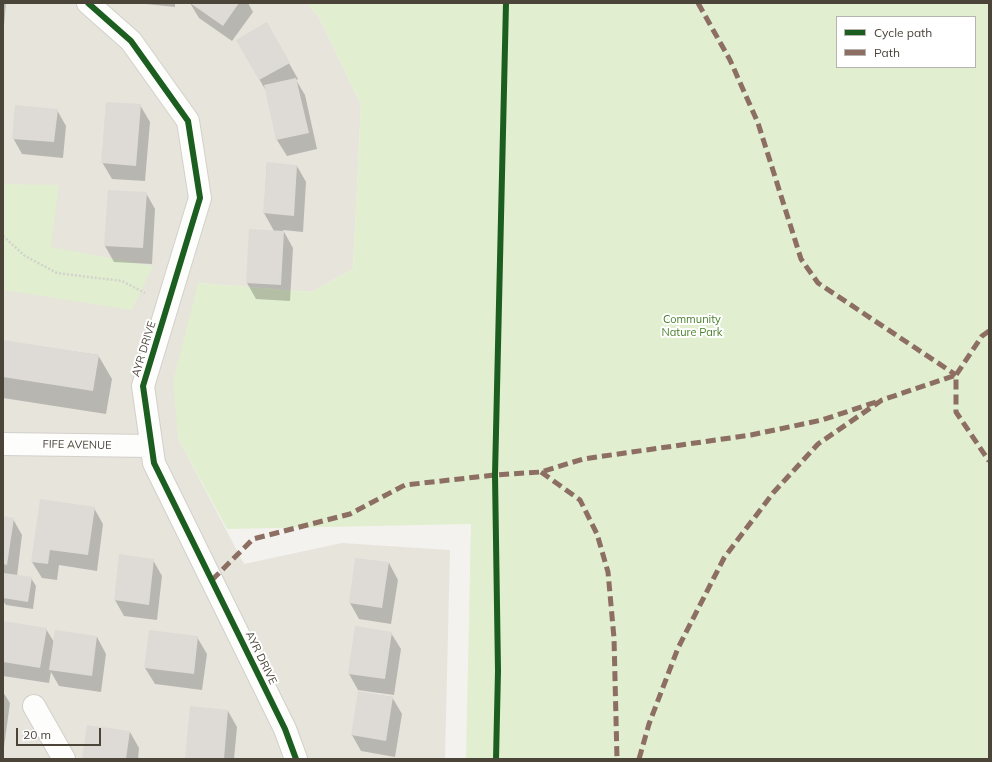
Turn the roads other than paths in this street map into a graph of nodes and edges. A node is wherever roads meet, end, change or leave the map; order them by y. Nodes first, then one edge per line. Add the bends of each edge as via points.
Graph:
1 (88, 3) edge
2 (3, 444) edge
3 (152, 446) junction
4 (34, 706) dead end
5 (64, 759) edge
6 (296, 759) edge

1 - 3 street, AYR DRIVE via 131,41 188,121 200,198 143,386
2 - 3 street, FIFE AVENUE
3 - 6 street, AYR DRIVE via 154,464 286,729
4 - 5 street

